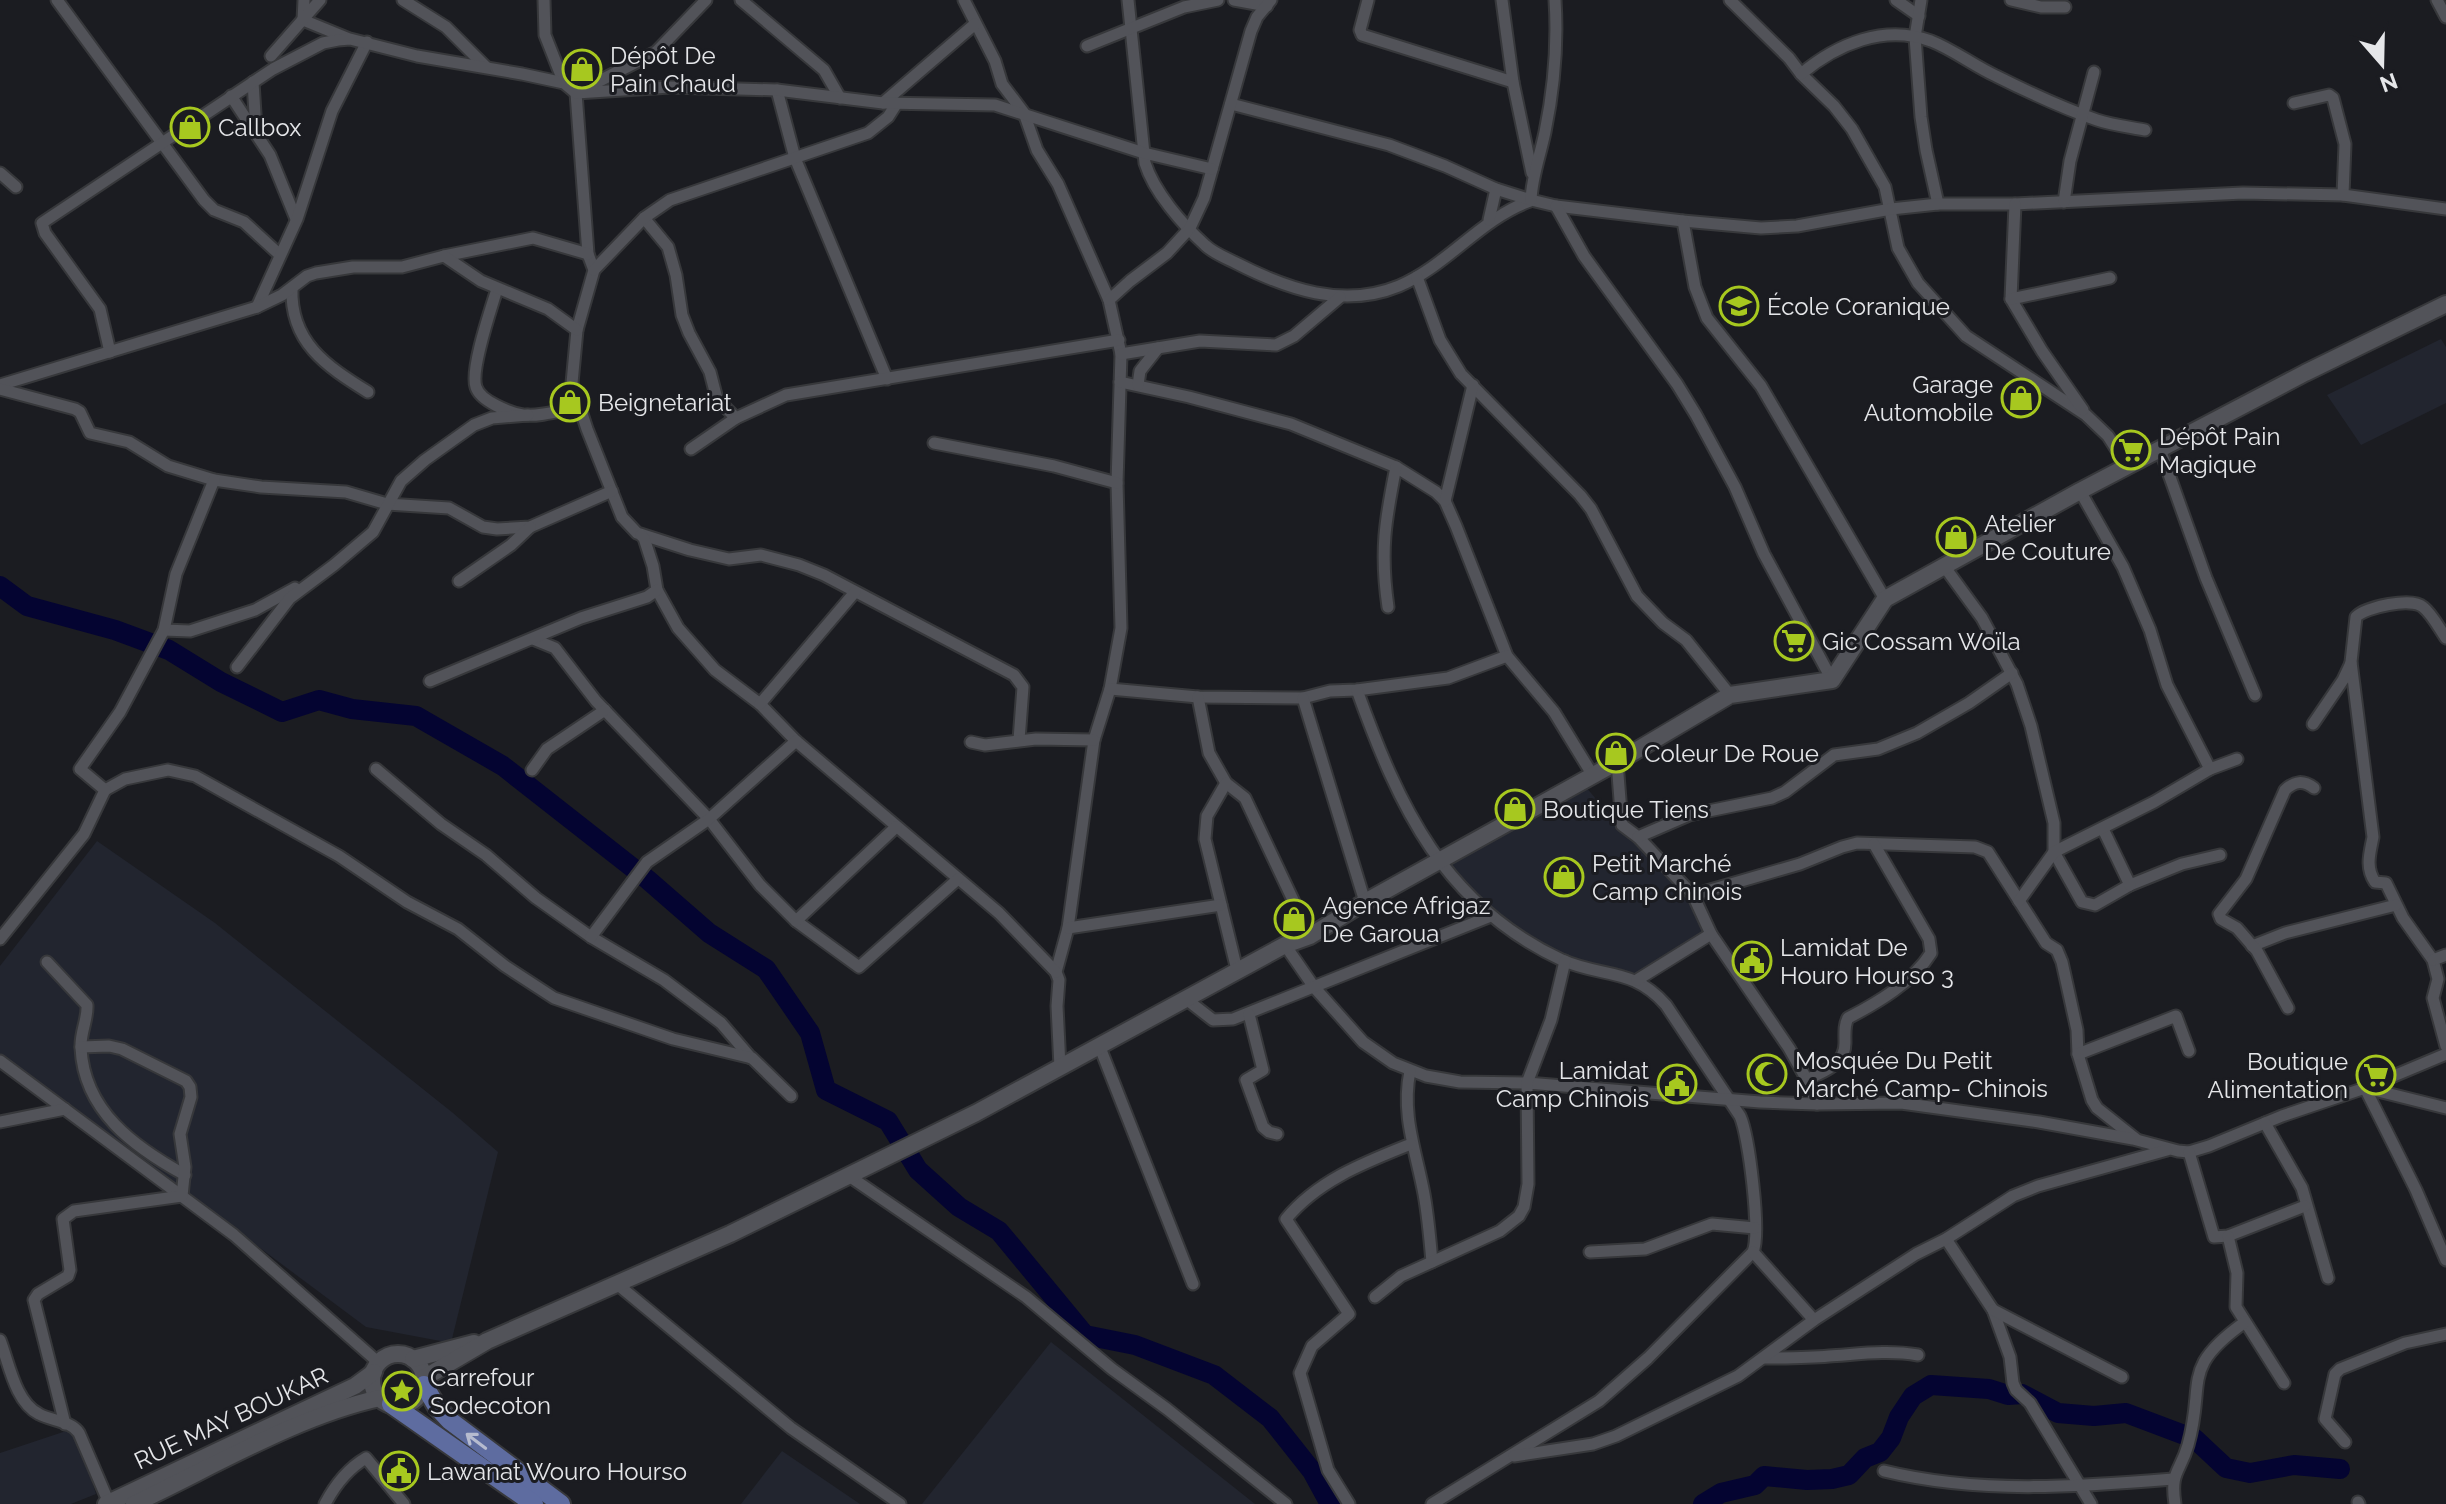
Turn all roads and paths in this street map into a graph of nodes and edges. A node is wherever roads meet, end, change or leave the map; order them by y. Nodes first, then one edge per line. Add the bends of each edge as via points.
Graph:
1 (57, 0) edge
2 (304, 0) edge
3 (320, 0) edge
4 (403, 0) edge
5 (544, 0) edge
6 (706, 0) edge
7 (741, 0) edge
8 (964, 0) edge
9 (1128, 0) edge
10 (1218, 0) edge
11 (1234, 0) edge
12 (1242, 0) edge
13 (1368, 0) edge
14 (1502, 0) edge
15 (1555, 0) edge
16 (1730, 0) edge
17 (1896, 0) edge
18 (1921, 0) edge
19 (2011, 0) edge
20 (2437, 0) edge
21 (1269, 3) edge
22 (2065, 7) dead end
23 (1919, 16) junction
24 (2446, 17) edge
25 (303, 20) junction
26 (975, 24) junction
27 (1130, 31) junction
28 (1915, 37) junction
29 (350, 39) junction
30 (367, 42) junction
31 (1087, 46) dead end
32 (271, 56) dead end
33 (487, 68) junction
34 (2094, 72) dead end
35 (1801, 74) junction
36 (253, 82) junction
37 (1513, 82) junction
38 (564, 83) junction
39 (777, 90) junction
40 (576, 93) junction
41 (231, 96) junction
42 (840, 98) junction
43 (883, 103) junction
44 (897, 103) junction
45 (2294, 103) dead end
46 (1231, 104) junction
47 (1024, 113) junction
48 (2083, 113) junction
49 (2145, 130) dead end
50 (256, 131) junction
51 (162, 142) junction
52 (1144, 153) junction
53 (795, 158) junction
54 (1212, 169) junction
55 (0, 173) edge
56 (1532, 176) junction
57 (16, 187) dead end
58 (1496, 189) junction
59 (2343, 195) junction
60 (1531, 200) junction
61 (2064, 202) junction
62 (1938, 204) junction
63 (2015, 204) junction
64 (1556, 206) junction
65 (1891, 209) junction
66 (2446, 209) edge
67 (644, 218) junction
68 (297, 219) junction
69 (1489, 220) junction
70 (1683, 221) junction
71 (1190, 228) junction
72 (588, 254) junction
73 (280, 255) junction
74 (444, 256) junction
75 (594, 270) junction
76 (1417, 277) junction
77 (2110, 278) dead end
78 (292, 288) junction
79 (497, 289) junction
80 (1340, 297) junction
81 (2011, 299) junction
82 (1109, 300) junction
83 (2446, 304) edge
84 (257, 307) junction
85 (577, 330) junction
86 (1119, 340) junction
87 (1158, 348) junction
88 (110, 352) junction
89 (1121, 354) junction
90 (887, 379) junction
91 (1120, 382) junction
92 (1138, 385) junction
93 (1473, 385) junction
94 (0, 387) edge
95 (368, 392) dead end
96 (579, 407) junction
97 (528, 415) junction
98 (2086, 415) junction
99 (736, 418) junction
100 (934, 443) dead end
101 (691, 449) dead end
102 (2160, 449) junction
103 (2127, 466) junction
104 (1396, 467) junction
105 (214, 480) junction
106 (1117, 483) junction
107 (612, 491) junction
108 (2080, 491) junction
109 (1445, 501) junction
110 (387, 504) junction
111 (530, 527) junction
112 (637, 533) junction
113 (334, 565) junction
114 (1944, 566) junction
115 (459, 581) dead end
116 (657, 590) junction
117 (855, 592) junction
118 (1885, 599) junction
119 (1388, 607) dead end
120 (164, 630) junction
121 (2446, 638) edge
122 (533, 639) junction
123 (1507, 656) junction
124 (2351, 662) junction
125 (237, 667) dead end
126 (2012, 673) junction
127 (1832, 680) junction
128 (430, 681) dead end
129 (1110, 689) junction
130 (1357, 690) junction
131 (1730, 695) junction
132 (2255, 695) dead end
133 (1198, 697) junction
134 (1303, 698) junction
135 (760, 704) junction
136 (605, 710) junction
137 (2313, 724) dead end
138 (1019, 740) junction
139 (1094, 740) junction
140 (796, 741) junction
141 (971, 742) dead end
142 (2237, 759) dead end
143 (1617, 762) junction
144 (376, 769) dead end
145 (2210, 769) junction
146 (532, 770) dead end
147 (1592, 774) junction
148 (1226, 783) junction
149 (2314, 788) dead end
150 (105, 790) junction
151 (709, 819) junction
152 (896, 827) junction
153 (2103, 829) junction
154 (1638, 837) junction
155 (1874, 844) junction
156 (2054, 852) junction
157 (2220, 855) dead end
158 (1438, 861) junction
159 (958, 879) junction
160 (2130, 885) junction
161 (1693, 895) junction
162 (2019, 901) junction
163 (1365, 902) junction
164 (1221, 905) junction
165 (2396, 905) junction
166 (1491, 916) junction
167 (796, 921) junction
168 (1068, 928) junction
169 (1711, 934) junction
170 (1310, 936) junction
171 (591, 937) junction
172 (0, 939) edge
173 (1285, 945) junction
174 (2252, 946) junction
175 (2446, 955) edge
176 (2433, 960) junction
177 (1565, 961) junction
178 (47, 962) dead end
179 (1237, 970) junction
180 (1056, 972) junction
181 (1637, 980) junction
182 (1314, 987) junction
183 (1186, 999) junction
184 (2288, 1008) dead end
185 (1249, 1014) junction
186 (1099, 1045) junction
187 (2446, 1046) edge
188 (81, 1047) junction
189 (2189, 1051) dead end
190 (2078, 1054) junction
191 (2446, 1054) edge
192 (752, 1058) junction
193 (0, 1061) edge
194 (1060, 1067) junction
195 (1410, 1071) junction
196 (1807, 1080) junction
197 (1527, 1083) junction
198 (2365, 1088) junction
199 (791, 1096) dead end
200 (1728, 1100) junction
201 (1817, 1104) junction
202 (2446, 1108) edge
203 (65, 1109) junction
204 (0, 1122) edge
205 (2265, 1123) junction
206 (1277, 1134) dead end
207 (2140, 1142) junction
208 (1411, 1144) junction
209 (2168, 1149) junction
210 (2189, 1152) junction
211 (185, 1175) junction
212 (849, 1176) junction
213 (182, 1196) junction
214 (2305, 1206) junction
215 (1755, 1228) junction
216 (2228, 1236) junction
217 (1946, 1239) junction
218 (1590, 1252) dead end
219 (1753, 1252) junction
220 (2446, 1260) edge
221 (1432, 1262) junction
222 (2328, 1278) dead end
223 (617, 1284) junction
224 (1193, 1284) dead end
225 (1375, 1297) dead end
226 (1993, 1310) junction
227 (1814, 1320) junction
228 (2245, 1322) junction
229 (2446, 1334) edge
230 (0, 1340) edge
231 (487, 1341) junction
232 (1918, 1355) dead end
233 (413, 1359) junction
234 (1764, 1359) junction
235 (376, 1367) junction
236 (2122, 1377) dead end
237 (424, 1381) junction
238 (2284, 1383) dead end
239 (385, 1401) junction
240 (65, 1424) junction
241 (2345, 1442) dead end
242 (1507, 1457) junction
243 (1884, 1471) dead end
244 (2173, 1479) junction
245 (2082, 1486) junction
246 (107, 1504) edge
247 (134, 1504) edge
248 (325, 1504) edge
249 (404, 1504) edge
250 (534, 1504) edge
251 (561, 1504) edge
252 (900, 1504) edge
253 (1286, 1504) edge
254 (1349, 1504) edge
255 (1432, 1504) edge
256 (2091, 1504) edge
257 (2175, 1504) edge

1 - 51 street
2 - 25 street
3 - 25 street
4 - 33 street via 446,27
5 - 38 street via 545,35
6 - 40 street via 656,52
7 - 42 street via 824,70
8 - 26 street
9 - 27 street
10 - 27 street via 1184,7
11 - 12 street
12 - 21 street
13 - 37 street via 1362,35
14 - 37 street
15 - 56 street via 1556,63
16 - 35 street
17 - 23 street
18 - 23 street
19 - 22 street
20 - 24 street
21 - 46 street via 1251,31
23 - 28 street
25 - 29 street
25 - 32 street
26 - 43 street
26 - 47 street via 1002,84
27 - 31 street
27 - 52 street
28 - 35 street via 1847,43
28 - 48 street
28 - 62 street via 1924,139
29 - 30 street
29 - 36 street via 323,43
30 - 33 street
30 - 68 street via 332,111
33 - 38 street
34 - 48 street
35 - 65 street via 1852,129 1878,172
36 - 41 street
36 - 50 street
37 - 56 street
38 - 40 street
39 - 40 street via 670,87
39 - 42 street
39 - 53 street
40 - 72 street
41 - 50 street
41 - 51 street
42 - 43 street
43 - 44 street
44 - 47 street via 995,105
44 - 53 street via 868,133
45 - 59 street via 2333,98 2345,144
46 - 54 street
46 - 58 street via 1389,145
47 - 52 street
47 - 82 street
48 - 49 street
48 - 61 street
50 - 68 street
51 - 73 street via 214,210 244,222
51 - 88 street via 42,223 100,309
52 - 54 street
52 - 71 street via 1152,181
53 - 67 street via 682,194
53 - 90 street
54 - 71 street
55 - 57 street
56 - 60 street
58 - 60 street
58 - 69 street
59 - 61 street via 2243,193
59 - 66 street
60 - 64 street
60 - 69 street
61 - 63 street
62 - 63 street
62 - 65 street
63 - 81 street
64 - 70 street
64 - 127 street via 1584,256 1696,415
65 - 70 street via 1797,226
65 - 98 street via 1903,260 1955,326
67 - 75 street
67 - 99 street via 668,247 689,333 710,372 717,399
68 - 73 street
69 - 76 street
70 - 118 street via 1695,287 1707,318 1761,386
71 - 80 street via 1206,247 1273,282
71 - 82 street
72 - 74 street via 533,238
72 - 75 street
73 - 84 street
74 - 78 street via 402,267 327,270
74 - 79 street
75 - 85 street
76 - 80 street via 1384,291
76 - 93 street via 1449,358
77 - 81 street
78 - 84 street
78 - 95 street via 293,317 313,351
79 - 85 street via 548,309
79 - 97 street via 475,384 500,407
80 - 87 street via 1276,345 1200,341
81 - 98 street
82 - 86 street
83 - 102 main road
84 - 88 street
85 - 96 street via 572,383
86 - 89 street
86 - 90 street
87 - 89 street
87 - 92 street via 1140,371
88 - 94 street
89 - 91 street
90 - 99 street via 786,395
91 - 92 street
91 - 106 street
92 - 104 street via 1291,424
93 - 109 street
93 - 131 street via 1580,495 1637,596 1686,640
94 - 105 street via 75,409 94,436 129,442 168,466
96 - 97 street
96 - 107 street
97 - 110 street via 492,418 460,433 401,481
98 - 103 street
99 - 101 street
100 - 106 street
102 - 103 main road
102 - 132 street
103 - 108 main road
104 - 109 street
104 - 119 street via 1382,559
105 - 110 street via 346,492
105 - 120 street via 176,574
106 - 129 street via 1122,617
107 - 111 street
107 - 112 street via 622,517
108 - 114 main road
108 - 145 street via 2123,567 2167,685
109 - 123 street
110 - 111 street via 449,508 483,527
110 - 113 street via 373,532
111 - 115 street
112 - 116 street via 644,538
112 - 117 street via 729,559 781,559
113 - 120 street via 255,610 190,631
113 - 125 street via 290,598
114 - 118 main road
114 - 126 street via 1982,618
116 - 122 street
116 - 135 street via 678,628 715,670
117 - 135 street
117 - 138 street via 1020,680
118 - 127 main road
120 - 150 street via 120,712 80,769
121 - 124 street via 2416,603 2366,610 2356,617
122 - 128 street
122 - 136 street via 555,648
123 - 130 street via 1448,678
123 - 147 street via 1554,712
124 - 137 street
124 - 165 street via 2373,837 2370,869 2375,882 2386,883
126 - 154 street via 1917,733 1878,749 1834,755 1772,798 1689,815
126 - 156 street via 2031,726 2054,823
127 - 131 main road
129 - 133 street
129 - 139 street
130 - 134 street
130 - 158 street via 1411,818
131 - 143 main road
133 - 134 street
133 - 148 street via 1209,753
134 - 163 street
135 - 140 street
136 - 146 street via 547,749
136 - 151 street
138 - 139 street
138 - 141 street
139 - 168 street
140 - 151 street
140 - 152 street
142 - 145 street
143 - 147 main road
143 - 154 street via 1622,825
144 - 171 street
145 - 153 street
147 - 158 main road
148 - 164 street via 1205,828
148 - 170 street via 1245,798
149 - 174 street via 2298,782 2285,790 2246,879 2219,914
150 - 172 street via 84,834
150 - 192 street via 125,779 168,770 195,776 458,929 554,998 673,1039
151 - 167 street via 760,885
151 - 171 street via 647,862
152 - 159 street
152 - 167 street
153 - 156 street
153 - 160 street
154 - 161 street
155 - 161 street via 1842,847
155 - 162 street via 1982,849
155 - 196 street via 1929,939 1931,953 1899,985 1848,1018 1844,1057
156 - 160 street via 2088,905
156 - 162 street
157 - 160 street
158 - 163 main road
158 - 166 street
159 - 167 street via 859,967
159 - 180 street
161 - 169 street
162 - 190 street via 2062,962
163 - 170 main road
164 - 168 street
164 - 179 street
165 - 174 street
165 - 176 street
166 - 177 street
166 - 182 street
168 - 180 street
169 - 181 street
169 - 196 street
170 - 173 main road
171 - 192 street via 664,980 721,1023
173 - 179 main road
173 - 182 street
174 - 184 street
175 - 176 street
176 - 187 street via 2438,979 2433,998
177 - 181 street
177 - 197 street via 1551,1020
178 - 188 street via 87,1005
179 - 183 main road
180 - 194 street
181 - 200 street via 1666,1005
182 - 185 street
182 - 195 street via 1363,1042
183 - 185 street via 1213,1020
183 - 186 main road
185 - 206 street via 1263,1070 1246,1080 1263,1127
186 - 194 main road
186 - 224 street
188 - 211 street via 90,1090 101,1110 125,1134
188 - 211 street via 122,1049 186,1081 191,1097 180,1134
189 - 190 street via 2176,1016
190 - 207 street via 2097,1108
191 - 198 street
192 - 199 street
193 - 203 street
194 - 212 main road
195 - 197 street via 1443,1081
195 - 208 street via 1406,1103
196 - 201 street
197 - 200 street
197 - 221 street via 1524,1207 1500,1231
198 - 202 street
198 - 205 street
198 - 220 street
200 - 201 street
200 - 215 street via 1746,1133
201 - 207 street via 1901,1103
203 - 204 street
203 - 213 street
205 - 210 street
205 - 214 street via 2302,1188
207 - 209 street
208 - 221 street via 1424,1192
208 - 254 street via 1332,1180 1286,1219 1349,1314 1312,1346 1300,1373 1328,1470
209 - 210 street
209 - 217 street via 2026,1190
210 - 216 street via 2211,1233
211 - 213 street
212 - 223 main road
212 - 253 street via 1026,1297
213 - 235 street via 234,1235
213 - 240 street via 74,1211 63,1219 68,1276 34,1300
214 - 216 street
214 - 222 street
215 - 218 street via 1712,1224 1645,1249
215 - 219 street
216 - 228 street via 2237,1273 2236,1307
217 - 226 street
217 - 227 street
219 - 227 street
219 - 242 street via 1611,1391
221 - 225 street via 1401,1276
223 - 231 main road
223 - 252 street via 791,1428
226 - 236 street
226 - 245 street via 2016,1390 2030,1403
227 - 234 street
228 - 238 street
228 - 244 street via 2208,1354 2198,1372 2188,1442
229 - 241 street via 2405,1343 2335,1374 2325,1419
230 - 240 street via 28,1407
231 - 233 main road
231 - 237 main road
232 - 234 street via 1865,1352
233 - 235 main road via 395,1354
233 - 237 main road
234 - 242 street via 1605,1441
235 - 239 main road via 373,1386
235 - 246 main road, RUE MAY BOUKAR via 355,1386
237 - 239 main road via 411,1402
251 -> 237 main road via 449,1420
239 - 247 main road, RUE MAY BOUKAR via 346,1407 295,1427
239 - 250 main road
240 - 246 street via 75,1427 84,1440
242 - 255 street
243 - 245 street via 1963,1485
244 - 245 street
244 - 257 street
245 - 256 street
248 - 249 street via 353,1466 366,1458

